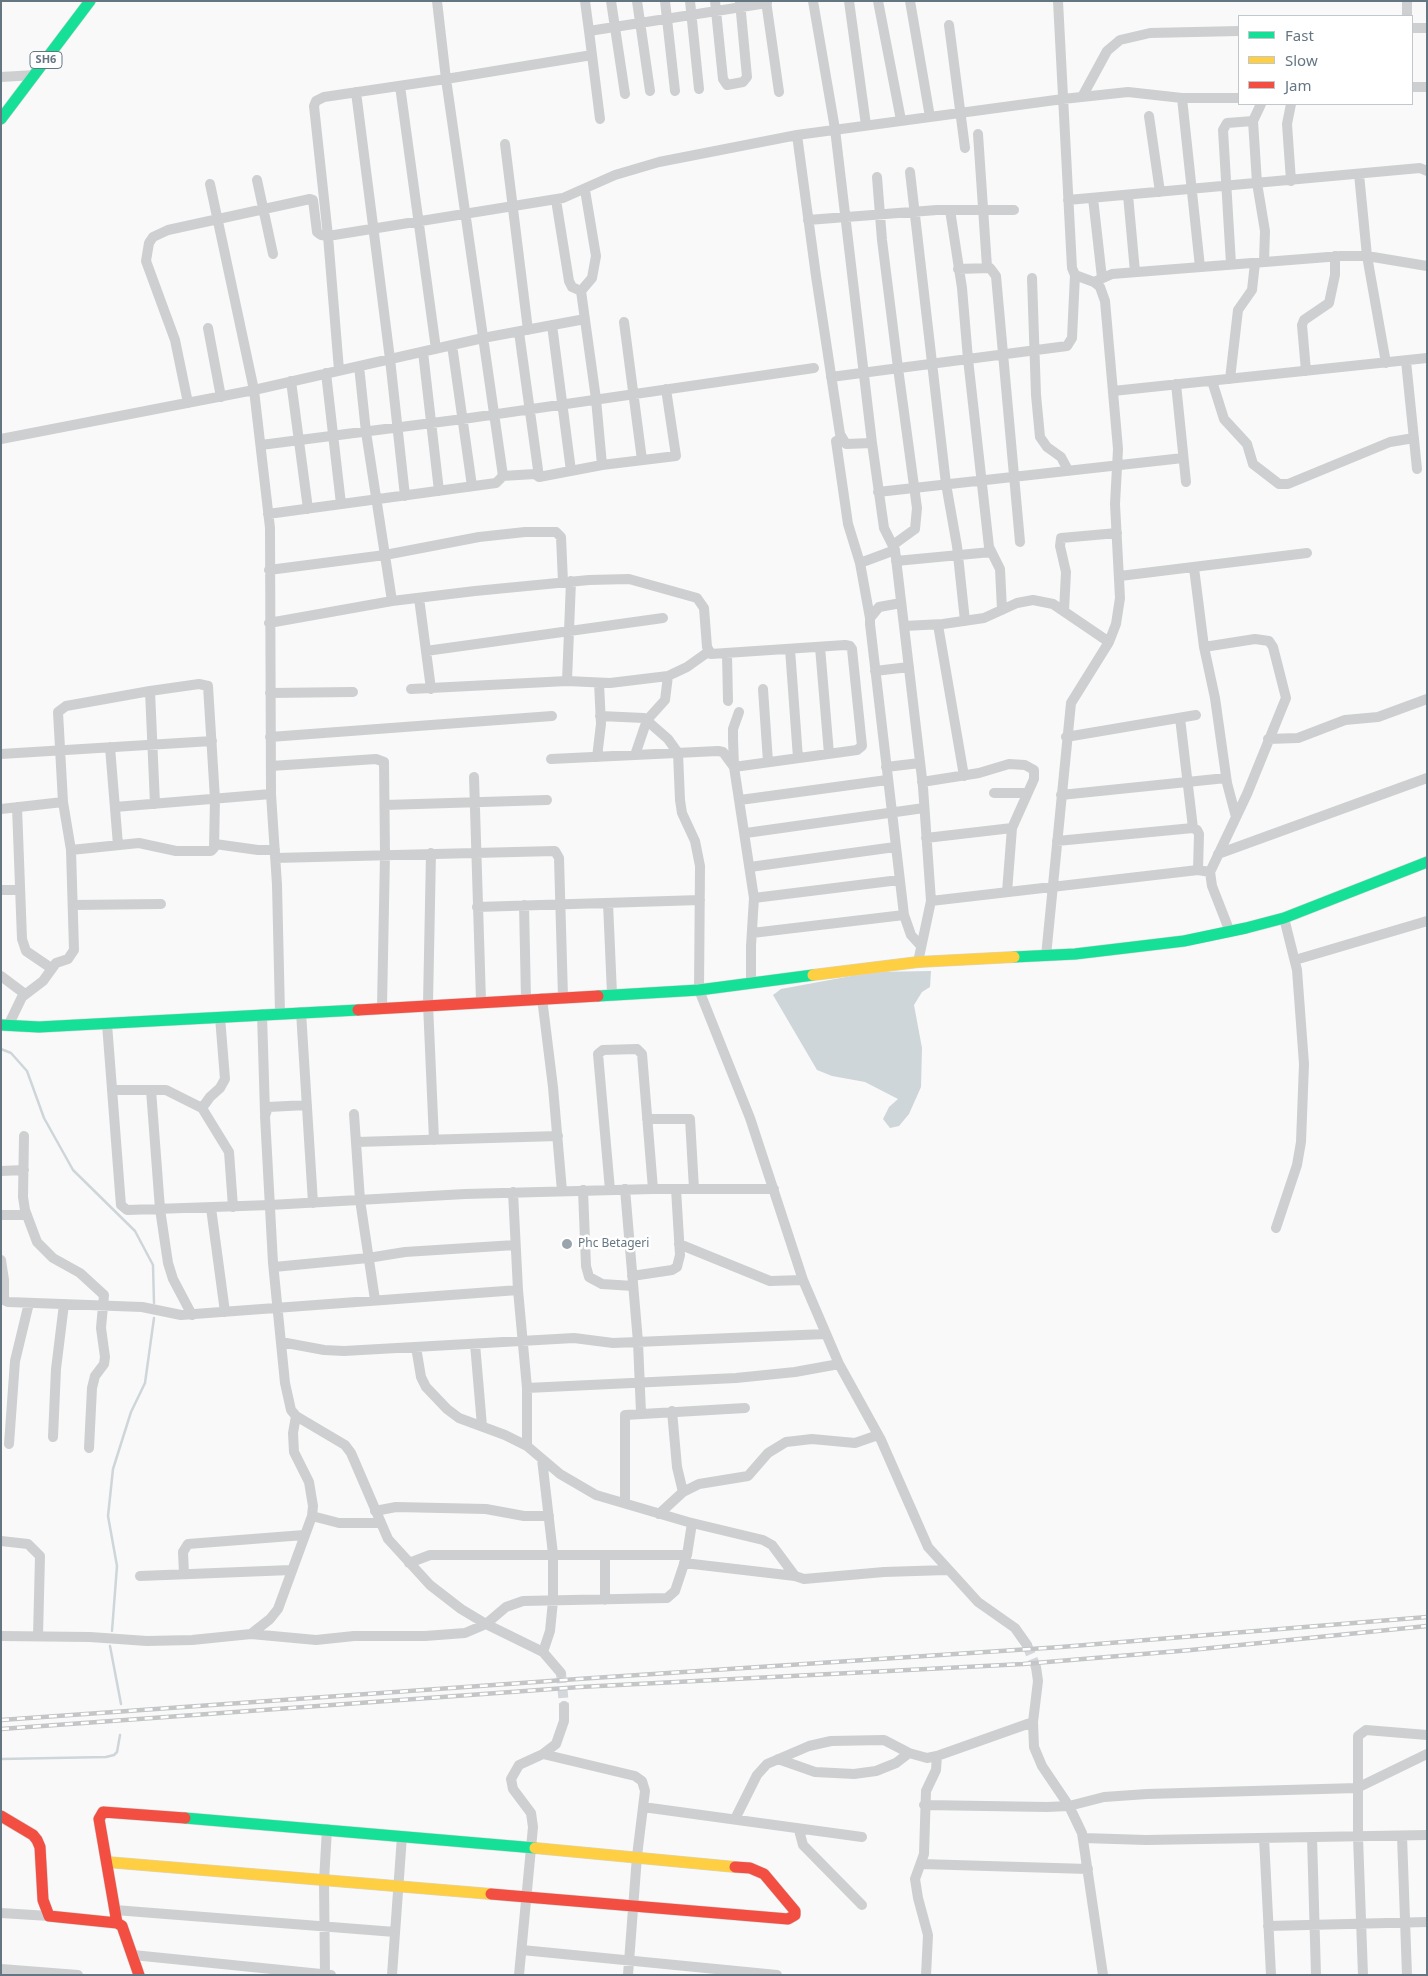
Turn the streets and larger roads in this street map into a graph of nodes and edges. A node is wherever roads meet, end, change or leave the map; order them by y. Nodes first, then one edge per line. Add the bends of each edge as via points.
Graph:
1 (90, 1) edge
2 (437, 1) edge
3 (585, 1) edge
4 (611, 1) edge
5 (637, 1) edge
6 (665, 1) edge
7 (690, 1) edge
8 (813, 1) edge
9 (849, 1) edge
10 (878, 1) edge
11 (910, 1) edge
12 (1058, 1) edge
13 (1407, 1) edge
14 (767, 2) edge
15 (740, 4) edge
16 (715, 6) edge
17 (691, 15) junction
18 (1407, 15) edge
19 (667, 19) junction
20 (640, 23) junction
21 (949, 25) dead end
22 (616, 27) junction
23 (1413, 28) edge
24 (1427, 28) edge
25 (589, 31) junction
26 (1238, 31) edge
27 (592, 55) junction
28 (34, 76) junction
29 (1, 77) edge
30 (446, 79) junction
31 (400, 86) junction
32 (1413, 87) edge
33 (1427, 87) edge
34 (699, 89) dead end
35 (650, 91) dead end
36 (675, 91) dead end
37 (356, 92) junction
38 (779, 92) dead end
39 (625, 94) dead end
40 (1082, 97) junction
41 (1182, 98) junction
42 (1238, 98) edge
43 (1063, 99) junction
44 (1260, 105) edge
45 (1292, 105) edge
46 (961, 112) junction
47 (930, 116) junction
48 (1149, 116) dead end
49 (1, 119) edge
50 (600, 119) dead end
51 (901, 120) junction
52 (1252, 121) junction
53 (866, 125) junction
54 (835, 129) junction
55 (978, 134) dead end
56 (793, 136) junction
57 (505, 144) dead end
58 (965, 148) dead end
59 (1427, 171) edge
60 (910, 172) dead end
61 (1359, 174) junction
62 (878, 177) dead end
63 (257, 180) dead end
64 (1292, 181) junction
65 (210, 184) dead end
66 (1257, 184) junction
67 (1226, 186) junction
68 (1193, 189) junction
69 (585, 190) junction
70 (1160, 192) junction
71 (1128, 195) junction
72 (1093, 198) junction
73 (556, 200) junction
74 (1068, 200) junction
75 (513, 207) junction
76 (263, 209) junction
77 (950, 210) junction
78 (982, 210) junction
79 (1014, 210) dead end
80 (914, 211) junction
81 (880, 214) junction
82 (466, 216) junction
83 (845, 216) junction
84 (217, 220) junction
85 (808, 220) junction
86 (420, 222) junction
87 (374, 229) junction
88 (328, 236) junction
89 (273, 254) dead end
90 (1335, 256) junction
91 (1367, 256) junction
92 (1260, 262) junction
93 (1231, 264) junction
94 (1427, 266) edge
95 (987, 267) junction
96 (1200, 267) junction
97 (958, 269) junction
98 (1135, 272) junction
99 (1074, 275) junction
100 (1032, 278) dead end
101 (1098, 280) junction
102 (581, 291) junction
103 (585, 319) junction
104 (624, 322) dead end
105 (552, 325) junction
106 (208, 328) dead end
107 (523, 331) junction
108 (483, 338) junction
109 (452, 345) junction
110 (436, 349) junction
111 (1034, 350) junction
112 (422, 352) junction
113 (1001, 355) junction
114 (1427, 358) edge
115 (390, 359) junction
116 (968, 359) junction
117 (1406, 361) junction
118 (1386, 363) junction
119 (933, 364) junction
120 (359, 366) junction
121 (814, 368) dead end
122 (898, 368) junction
123 (339, 370) junction
124 (1306, 371) junction
125 (864, 372) junction
126 (326, 374) junction
127 (831, 377) junction
128 (1230, 379) junction
129 (291, 381) junction
130 (1212, 381) junction
131 (1176, 384) junction
132 (666, 389) junction
133 (254, 390) junction
134 (1113, 391) junction
135 (633, 394) junction
136 (221, 397) junction
137 (596, 399) junction
138 (188, 403) junction
139 (562, 404) junction
140 (529, 408) junction
141 (495, 414) junction
142 (463, 419) junction
143 (432, 423) junction
144 (398, 428) junction
145 (366, 432) junction
146 (333, 437) junction
147 (1414, 438) junction
148 (1, 439) edge
149 (299, 440) junction
150 (836, 442) dead end
151 (872, 443) junction
152 (261, 444) junction
153 (1183, 458) junction
154 (642, 460) junction
155 (602, 465) junction
156 (1117, 465) junction
157 (1417, 469) dead end
158 (1068, 470) junction
159 (571, 471) junction
160 (503, 476) junction
161 (1014, 476) junction
162 (539, 477) junction
163 (981, 480) junction
164 (1186, 482) dead end
165 (946, 484) junction
166 (472, 486) junction
167 (913, 488) junction
168 (440, 491) junction
169 (878, 492) junction
170 (405, 496) junction
171 (376, 499) junction
172 (340, 504) junction
173 (308, 509) junction
174 (268, 514) junction
175 (1117, 533) junction
176 (1020, 542) dead end
177 (894, 552) junction
178 (991, 552) junction
179 (1307, 554) dead end
180 (385, 555) junction
181 (958, 556) junction
182 (860, 563) junction
183 (1194, 568) junction
184 (269, 570) junction
185 (1120, 576) junction
186 (567, 582) junction
187 (419, 598) junction
188 (392, 602) junction
189 (901, 603) junction
190 (1002, 610) junction
191 (1064, 611) junction
192 (664, 618) dead end
193 (870, 618) junction
194 (965, 621) junction
195 (269, 623) junction
196 (938, 625) junction
197 (904, 626) junction
198 (569, 632) junction
199 (1109, 642) junction
200 (820, 647) junction
201 (1204, 647) junction
202 (786, 649) junction
203 (426, 651) junction
204 (708, 652) junction
205 (727, 654) junction
206 (909, 668) junction
207 (875, 672) junction
208 (668, 676) junction
209 (567, 681) junction
210 (599, 683) junction
211 (411, 689) dead end
212 (431, 689) junction
213 (763, 689) dead end
214 (150, 691) junction
215 (353, 692) dead end
216 (270, 693) junction
217 (1427, 700) edge
218 (728, 701) dead end
219 (739, 712) dead end
220 (1196, 715) dead end
221 (552, 716) dead end
222 (600, 716) junction
223 (1180, 718) junction
224 (647, 720) junction
225 (270, 737) junction
226 (1066, 737) junction
227 (1268, 739) junction
228 (212, 741) junction
229 (152, 745) junction
230 (110, 747) junction
231 (60, 750) junction
232 (678, 753) junction
233 (1, 754) edge
234 (829, 754) junction
235 (635, 755) junction
236 (597, 757) junction
237 (798, 758) junction
238 (551, 759) dead end
239 (768, 762) junction
240 (920, 763) junction
241 (732, 764) junction
242 (270, 766) junction
243 (886, 767) junction
244 (964, 776) junction
245 (474, 777) dead end
246 (1226, 778) junction
247 (1427, 778) edge
248 (887, 780) junction
249 (922, 782) junction
250 (1188, 782) junction
251 (994, 793) dead end
252 (1026, 793) junction
253 (271, 794) junction
254 (1061, 795) junction
255 (215, 799) junction
256 (547, 800) dead end
257 (740, 800) junction
258 (63, 802) junction
259 (474, 802) junction
260 (155, 804) junction
261 (385, 805) junction
262 (17, 807) junction
263 (115, 807) junction
264 (924, 808) junction
265 (1, 809) edge
266 (891, 813) junction
267 (1236, 817) junction
268 (1012, 828) junction
269 (1192, 828) junction
270 (746, 833) junction
271 (926, 838) junction
272 (1057, 841) junction
273 (215, 844) junction
274 (118, 845) junction
275 (895, 847) junction
276 (71, 850) junction
277 (475, 852) junction
278 (275, 854) junction
279 (431, 854) junction
280 (1218, 854) junction
281 (385, 855) junction
282 (1427, 862) edge
283 (750, 867) junction
284 (1198, 870) junction
285 (1210, 872) junction
286 (900, 880) junction
287 (1052, 887) junction
288 (1, 890) edge
289 (19, 890) junction
290 (1007, 892) junction
291 (754, 898) junction
292 (700, 900) junction
293 (931, 901) junction
294 (608, 903) junction
295 (160, 904) dead end
296 (560, 904) junction
297 (73, 905) junction
298 (524, 905) junction
299 (477, 907) junction
300 (904, 915) junction
301 (1284, 918) junction
302 (1427, 921) edge
303 (1230, 932) junction
304 (752, 933) junction
305 (921, 946) junction
306 (1046, 956) junction
307 (1295, 960) junction
308 (918, 962) junction
309 (51, 968) junction
310 (1, 976) edge
311 (751, 983) junction
312 (699, 990) junction
313 (26, 994) junction
314 (612, 994) junction
315 (563, 997) junction
316 (542, 998) junction
317 (526, 999) junction
318 (481, 1001) junction
319 (428, 1004) junction
320 (382, 1007) junction
321 (300, 1012) junction
322 (280, 1013) junction
323 (262, 1014) junction
324 (220, 1017) junction
325 (108, 1024) junction
326 (5, 1026) edge
327 (113, 1090) junction
328 (151, 1090) junction
329 (307, 1105) junction
330 (202, 1108) junction
331 (354, 1114) dead end
332 (265, 1116) junction
333 (647, 1119) junction
334 (24, 1136) dead end
335 (558, 1136) junction
336 (434, 1140) junction
337 (356, 1142) junction
338 (24, 1170) junction
339 (1, 1171) edge
340 (625, 1189) junction
341 (653, 1189) junction
342 (676, 1189) junction
343 (694, 1189) junction
344 (774, 1189) junction
345 (583, 1190) junction
346 (610, 1190) junction
347 (562, 1191) junction
348 (513, 1192) junction
349 (360, 1200) junction
350 (313, 1203) junction
351 (270, 1205) junction
352 (233, 1207) junction
353 (211, 1208) junction
354 (160, 1209) junction
355 (1, 1215) edge
356 (27, 1215) junction
357 (1276, 1228) dead end
358 (679, 1244) junction
359 (515, 1245) junction
360 (368, 1258) junction
361 (1, 1260) edge
362 (274, 1267) junction
363 (2, 1280) edge
364 (804, 1280) junction
365 (633, 1281) junction
366 (518, 1290) junction
367 (375, 1300) junction
368 (3, 1301) edge
369 (29, 1303) junction
370 (64, 1304) junction
371 (104, 1305) junction
372 (278, 1307) junction
373 (225, 1312) junction
374 (192, 1314) junction
375 (825, 1334) junction
376 (523, 1341) junction
377 (281, 1342) junction
378 (638, 1342) junction
379 (475, 1344) junction
380 (416, 1347) junction
381 (839, 1364) junction
382 (641, 1384) junction
383 (527, 1388) junction
384 (745, 1408) dead end
385 (672, 1411) junction
386 (642, 1413) junction
387 (296, 1416) junction
388 (482, 1426) junction
389 (878, 1435) junction
390 (52, 1437) dead end
391 (9, 1444) dead end
392 (527, 1446) junction
393 (89, 1448) dead end
394 (542, 1459) junction
395 (683, 1492) junction
396 (625, 1503) junction
397 (375, 1511) junction
398 (659, 1514) junction
399 (312, 1516) junction
400 (549, 1516) junction
401 (380, 1523) junction
402 (692, 1523) junction
403 (304, 1535) junction
404 (1, 1541) edge
405 (554, 1554) junction
406 (605, 1555) junction
407 (686, 1559) junction
408 (409, 1563) junction
409 (291, 1570) junction
410 (947, 1570) junction
411 (184, 1574) junction
412 (140, 1576) dead end
413 (795, 1576) junction
414 (605, 1600) junction
415 (554, 1601) junction
416 (486, 1624) junction
417 (251, 1634) junction
418 (1, 1636) edge
419 (38, 1636) junction
420 (1027, 1645) tunnel mouth
421 (543, 1652) junction
422 (1036, 1667) tunnel mouth
423 (561, 1673) tunnel mouth
424 (564, 1706) tunnel mouth
425 (1033, 1722) junction
426 (1427, 1735) edge
427 (909, 1753) junction
428 (543, 1754) junction
429 (1427, 1754) edge
430 (938, 1756) junction
431 (778, 1758) junction
432 (1357, 1788) junction
433 (924, 1805) junction
434 (1069, 1806) junction
435 (643, 1807) junction
436 (1, 1816) edge
437 (735, 1819) junction
438 (327, 1830) junction
439 (799, 1830) junction
440 (1427, 1835) edge
441 (402, 1836) junction
442 (1358, 1836) junction
443 (1402, 1836) junction
444 (862, 1837) dead end
445 (1312, 1837) junction
446 (1083, 1838) junction
447 (1264, 1838) junction
448 (529, 1847) junction
449 (637, 1856) junction
450 (107, 1862) junction
451 (920, 1864) junction
452 (1088, 1869) junction
453 (324, 1881) junction
454 (399, 1885) junction
455 (526, 1897) junction
456 (632, 1905) junction
457 (862, 1905) dead end
458 (115, 1910) junction
459 (1, 1913) edge
460 (49, 1916) junction
461 (1405, 1922) junction
462 (1427, 1922) edge
463 (118, 1923) junction
464 (1361, 1924) junction
465 (324, 1925) junction
466 (1315, 1925) junction
467 (1268, 1926) junction
468 (395, 1932) junction
469 (522, 1950) junction
470 (133, 1955) junction
471 (629, 1959) junction
472 (1, 1968) edge
473 (741, 1973) edge
474 (325, 1974) edge
475 (78, 1975) edge
476 (139, 1975) edge
477 (332, 1975) edge
478 (392, 1975) edge
479 (519, 1975) edge
480 (628, 1975) edge
481 (777, 1975) edge
482 (926, 1975) edge
483 (1103, 1975) edge
484 (1271, 1975) edge
485 (1316, 1975) edge
486 (1363, 1975) edge
487 (1407, 1975) edge

1 - 28 street, SH6
2 - 30 street
3 - 25 street
4 - 22 street
5 - 20 street
6 - 19 street
7 - 17 street
8 - 54 street
9 - 53 street
10 - 51 street
11 - 47 street
12 - 43 street
13 - 18 street
14 - 15 street
14 - 38 street
15 - 16 street
15 - 16 street via 747,77 743,82 727,85 723,78
16 - 17 street
17 - 19 street
17 - 34 street
19 - 20 street
19 - 36 street
20 - 22 street
20 - 35 street
21 - 46 street
22 - 25 street
22 - 39 street
23 - 24 street
25 - 27 street
26 - 40 street via 1150,33 1120,40 1107,51
27 - 30 street
27 - 50 street
28 - 29 street
28 - 49 street, SH6
30 - 31 street
30 - 82 street
31 - 37 street
31 - 86 street
32 - 33 street
37 - 87 street
37 - 88 street via 319,98 314,106
40 - 41 street via 1128,92
40 - 43 street
41 - 42 street
41 - 68 street
43 - 46 street
43 - 74 street
44 - 52 street
45 - 64 street via 1287,124
46 - 47 street
46 - 58 street
47 - 51 street
48 - 70 street
51 - 53 street
52 - 66 street
52 - 67 street via 1224,125
53 - 54 street
54 - 56 street
54 - 83 street
55 - 78 street
56 - 69 street via 651,164 615,175
56 - 85 street
57 - 75 street
59 - 61 street via 1420,168
60 - 80 street
61 - 64 street
61 - 91 street
62 - 81 street
63 - 76 street
64 - 66 street
65 - 84 street
66 - 67 street
66 - 92 street via 1264,222
67 - 68 street
67 - 93 street
68 - 70 street
68 - 96 street
69 - 73 street
69 - 102 street via 596,241 596,261 592,278
70 - 71 street
71 - 72 street
71 - 98 street
72 - 74 street
72 - 101 street
73 - 75 street
73 - 102 street via 569,281 572,288
74 - 99 street
75 - 82 street
75 - 107 street
76 - 84 street
76 - 88 street via 313,200 317,232
76 - 89 street
77 - 78 street
77 - 80 street
77 - 97 street
78 - 79 street
78 - 95 street
80 - 81 street
80 - 119 street
81 - 83 street
81 - 122 street
82 - 86 street
82 - 108 street
83 - 85 street
83 - 125 street
84 - 133 street
84 - 138 street via 160,232 149,243 146,253 147,268 175,340
85 - 127 street
86 - 87 street
86 - 110 street
87 - 88 street
87 - 115 street
88 - 123 street
90 - 91 street
90 - 92 street
90 - 124 street via 1329,303 1304,320 1302,325
91 - 94 street
91 - 118 street
92 - 93 street
92 - 128 street via 1252,290 1238,310
93 - 96 street
95 - 97 street
95 - 113 street via 993,269 996,276
96 - 98 street
97 - 116 street
98 - 101 street via 1112,274
99 - 101 street
99 - 111 street via 1070,342 1067,346
100 - 111 street
101 - 134 street via 1104,293
102 - 103 street
103 - 105 street
103 - 137 street
104 - 135 street
105 - 107 street
105 - 139 street
106 - 136 street
107 - 108 street
107 - 140 street
108 - 109 street
108 - 141 street
109 - 110 street
109 - 142 street
110 - 112 street
111 - 113 street
111 - 158 street via 1040,437 1061,457
112 - 115 street
112 - 143 street
113 - 116 street
113 - 161 street
114 - 117 street
115 - 120 street
115 - 144 street
116 - 119 street
116 - 163 street
117 - 118 street
117 - 147 street
118 - 124 street
119 - 122 street
119 - 165 street
120 - 123 street
120 - 145 street
121 - 132 street
122 - 125 street
122 - 167 street
123 - 126 street
124 - 128 street
125 - 127 street
125 - 151 street
126 - 129 street
126 - 146 street
127 - 151 street via 842,440 852,445
128 - 130 street
129 - 133 street
129 - 149 street
130 - 131 street
130 - 147 street via 1224,419 1247,444 1253,464 1279,484 1288,484 1390,442
131 - 134 street
131 - 153 street
132 - 135 street
132 - 154 street via 676,456
133 - 136 street
133 - 152 street
134 - 156 street
135 - 137 street
135 - 154 street
136 - 138 street
137 - 139 street
137 - 155 street
138 - 148 street
139 - 140 street
139 - 159 street
140 - 141 street
140 - 162 street
141 - 142 street
141 - 160 street
142 - 143 street
142 - 166 street
143 - 144 street
143 - 168 street
144 - 145 street
144 - 170 street
145 - 146 street
145 - 171 street
146 - 149 street
146 - 172 street
147 - 157 street
149 - 152 street
149 - 173 street
150 - 182 street via 848,524
151 - 169 street
152 - 174 street
153 - 156 street
153 - 164 street
154 - 155 street
155 - 159 street
156 - 158 street
156 - 175 street
158 - 161 street
159 - 162 street
160 - 162 street via 535,474
160 - 166 street via 496,483
161 - 163 street
161 - 176 street
163 - 165 street
163 - 178 street
165 - 167 street
165 - 181 street
166 - 168 street
167 - 169 street
167 - 177 street via 917,523
168 - 170 street
169 - 177 street via 884,528
170 - 171 street
171 - 172 street
171 - 180 street
172 - 173 street
173 - 174 street
174 - 184 street
175 - 185 street
175 - 191 street via 1061,538 1066,572
177 - 181 street
177 - 182 street
177 - 189 street
178 - 181 street
178 - 190 street via 1000,569
179 - 183 street
180 - 184 street
180 - 186 street via 479,537 556,532 561,537
180 - 188 street
181 - 194 street
182 - 193 street
183 - 185 street
183 - 201 street
184 - 195 street
185 - 199 street via 1119,612
186 - 187 street
186 - 198 street
186 - 204 street via 629,579 697,598 704,608
187 - 188 street
187 - 203 street
188 - 195 street
189 - 193 street via 879,607
189 - 197 street
190 - 191 street via 1033,600 1053,604
190 - 194 street via 984,618
191 - 199 street
192 - 198 street
193 - 207 street
194 - 196 street
195 - 216 street
196 - 197 street
196 - 244 street
197 - 206 street
198 - 203 street
198 - 209 street
199 - 226 street via 1071,703
200 - 202 street
200 - 234 street
200 - 234 street via 850,646 861,743 860,749
201 - 227 street via 1255,639 1269,641 1286,698
201 - 246 street
202 - 205 street
202 - 237 street
203 - 212 street
204 - 205 street
204 - 208 street
205 - 218 street
206 - 207 street
206 - 240 street
207 - 243 street
208 - 210 street
208 - 224 street via 665,700
209 - 210 street
209 - 212 street
210 - 222 street
211 - 212 street
213 - 239 street
214 - 228 street via 199,684 208,686
214 - 229 street
214 - 231 street via 61,708 58,719
215 - 216 street
216 - 225 street
217 - 227 street via 1378,717 1345,720 1298,738
219 - 241 street via 733,729
220 - 223 street
221 - 225 street
222 - 224 street via 636,716
222 - 236 street
223 - 226 street
223 - 250 street
224 - 232 street
224 - 235 street
225 - 242 street
226 - 254 street
227 - 267 street
228 - 229 street
228 - 255 street
229 - 230 street
229 - 260 street
230 - 231 street
230 - 263 street
231 - 233 street
231 - 258 street
232 - 235 street
232 - 241 street via 723,752
232 - 292 street via 680,800 698,852
234 - 237 street
235 - 236 street
236 - 238 street
237 - 239 street
239 - 241 street
240 - 243 street
240 - 249 street
241 - 257 street
242 - 253 street
242 - 261 street via 381,760 386,767
243 - 248 street
244 - 249 street
244 - 252 street via 1009,764 1025,765 1031,767 1035,775
245 - 259 street
246 - 250 street
246 - 267 street
247 - 280 street
248 - 257 street
248 - 266 street
249 - 264 street
250 - 254 street
250 - 269 street
251 - 252 street
252 - 268 street
253 - 255 street
253 - 278 street
254 - 272 street
255 - 260 street
255 - 273 street
256 - 259 street
257 - 270 street
258 - 262 street
258 - 276 street
259 - 261 street
259 - 277 street
260 - 263 street
261 - 281 street
262 - 265 street
262 - 289 street via 21,863
263 - 274 street
264 - 266 street
264 - 271 street
266 - 270 street
266 - 275 street
267 - 280 street
268 - 271 street
268 - 290 street
269 - 272 street
269 - 284 street via 1199,834
270 - 283 street
271 - 293 street
272 - 287 street
273 - 274 street via 211,851 176,852 147,844
273 - 278 street
274 - 276 street
275 - 283 street
275 - 286 street
276 - 297 street
277 - 279 street
277 - 296 street via 555,851 559,858
277 - 299 street
278 - 281 street
278 - 322 street
279 - 281 street
279 - 319 street
280 - 285 street
281 - 320 street
282 - 301 street
283 - 291 street
284 - 285 street
284 - 287 street
285 - 303 street via 1212,886
286 - 291 street
286 - 300 street
287 - 290 street
287 - 306 street
288 - 289 street
289 - 309 street via 24,946 31,955
290 - 293 street
291 - 304 street
292 - 294 street
292 - 312 street
293 - 305 street
294 - 296 street
294 - 314 street
295 - 297 street
296 - 298 street
296 - 315 street
297 - 309 street via 74,950 68,959
298 - 299 street
298 - 317 street
299 - 318 street
300 - 304 street
300 - 305 street via 911,936
301 - 303 street
301 - 307 street
302 - 307 street
303 - 306 street via 1184,941
304 - 311 street
305 - 308 street
306 - 308 street
307 - 357 street via 1304,1064 1301,1142 1293,1179
308 - 311 street
309 - 313 street via 43,981
310 - 313 street
311 - 312 street
312 - 314 street
312 - 344 street via 734,1073
313 - 326 street
314 - 315 street
315 - 316 street
316 - 317 street
316 - 335 street
317 - 318 street
318 - 319 street
319 - 320 street
319 - 336 street
320 - 321 street
321 - 322 street
321 - 329 street
322 - 323 street
323 - 324 street
323 - 332 street
324 - 325 street
324 - 330 street via 225,1079
325 - 326 street
325 - 327 street
327 - 328 street
327 - 354 street via 121,1205 127,1210
328 - 330 street via 171,1091
328 - 354 street
329 - 332 street via 268,1107
329 - 350 street
330 - 352 street via 229,1152
331 - 337 street
332 - 351 street
333 - 341 street
333 - 343 street via 690,1119
333 - 346 street via 641,1050 600,1051
334 - 338 street
335 - 336 street
335 - 347 street
336 - 337 street
337 - 349 street
338 - 339 street
338 - 356 street via 23,1196
340 - 341 street
340 - 346 street
340 - 365 street
341 - 342 street
342 - 343 street
342 - 358 street
343 - 344 street
344 - 364 street
345 - 346 street
345 - 347 street
345 - 365 street via 589,1277 602,1284
347 - 348 street
348 - 349 street
348 - 359 street
349 - 350 street
349 - 360 street
350 - 351 street
351 - 352 street
351 - 362 street
352 - 353 street
353 - 354 street
353 - 373 street
354 - 374 street via 168,1263
355 - 356 street
356 - 371 street via 42,1250 80,1273 101,1292
358 - 364 street via 770,1280
358 - 365 street via 680,1262 677,1267
359 - 360 street via 405,1252
359 - 366 street
360 - 362 street
360 - 367 street
361 - 363 street
362 - 372 street
363 - 368 street
364 - 375 street
365 - 378 street
366 - 367 street
366 - 376 street
367 - 372 street
368 - 369 street
369 - 370 street
369 - 391 street via 15,1361
370 - 371 street
370 - 390 street
371 - 374 street
371 - 393 street via 101,1328 105,1357 92,1388
372 - 373 street
372 - 377 street
373 - 374 street
375 - 378 street
375 - 381 street
376 - 378 street via 574,1338 602,1343
376 - 379 street
376 - 383 street
377 - 380 street via 324,1350
377 - 387 street via 288,1401
378 - 382 street
379 - 380 street
379 - 388 street
380 - 388 street via 426,1388 459,1418
381 - 382 street via 794,1372
381 - 389 street
382 - 383 street
382 - 386 street
383 - 392 street
384 - 385 street
385 - 386 street
385 - 395 street via 676,1467
386 - 396 street via 628,1414 624,1419
387 - 397 street via 345,1445
387 - 399 street via 294,1452 309,1482
388 - 392 street
389 - 395 street via 855,1443 812,1439 786,1442 768,1453 748,1476 699,1484
389 - 410 street via 928,1547
392 - 394 street
394 - 396 street via 576,1485
394 - 400 street
395 - 398 street
396 - 398 street
397 - 400 street via 396,1507 486,1509 524,1516
397 - 401 street
398 - 402 street
399 - 401 street via 339,1523
399 - 403 street
400 - 405 street
401 - 408 street via 388,1539
402 - 407 street
402 - 413 street via 763,1540 772,1545
403 - 409 street
403 - 411 street via 188,1544 182,1552
404 - 419 street via 28,1544 40,1556
405 - 406 street
405 - 408 street via 430,1555
405 - 415 street
406 - 407 street
406 - 414 street
407 - 413 street
407 - 414 street via 675,1591 667,1598
408 - 416 street via 448,1599
409 - 411 street
409 - 417 street via 278,1609
410 - 413 street via 818,1579
410 - 420 street via 978,1602 1015,1628
411 - 412 street
414 - 415 street
415 - 416 street via 515,1602
415 - 421 street
416 - 417 street via 449,1635 354,1636 316,1640
416 - 421 street
417 - 419 street via 147,1641
418 - 419 street
421 - 423 street
422 - 425 street via 1038,1681
424 - 428 street via 561,1733 556,1744
425 - 430 street
425 - 434 street via 1036,1756
426 - 432 street via 1361,1732 1357,1741
427 - 430 street via 927,1758
427 - 431 street via 884,1740 831,1741
427 - 431 street via 889,1766 854,1774 815,1772
428 - 435 street via 635,1776 642,1781 645,1791
428 - 448 street via 519,1765 511,1779 513,1789 531,1813
429 - 432 street
430 - 433 street
431 - 437 street via 757,1775
432 - 434 street via 1147,1794 1104,1797
432 - 442 street
433 - 434 street
433 - 451 street via 924,1846
434 - 446 street
435 - 437 street
435 - 449 street
436 - 460 street via 37,1840
437 - 439 street
438 - 441 street
438 - 450 street via 104,1812 99,1819
438 - 453 street
439 - 444 street
439 - 457 street via 803,1845
440 - 443 street
441 - 448 street
441 - 454 street
442 - 443 street
442 - 445 street
442 - 464 street
443 - 461 street
445 - 447 street
445 - 466 street
446 - 447 street
446 - 452 street
447 - 467 street
448 - 449 street
448 - 455 street
449 - 456 street
449 - 456 street via 760,1871 795,1915 788,1919
450 - 453 street
450 - 458 street
451 - 452 street
451 - 482 street via 916,1872 916,1887 928,1935
452 - 483 street
453 - 454 street
453 - 465 street
454 - 455 street
454 - 468 street
455 - 456 street
455 - 469 street
456 - 471 street
458 - 463 street
458 - 465 street
459 - 460 street
460 - 463 street
461 - 462 street
461 - 464 street
461 - 487 street
463 - 470 street
464 - 466 street
464 - 486 street
465 - 468 street
465 - 474 street
466 - 467 street
466 - 485 street
467 - 484 street
468 - 478 street
469 - 471 street
469 - 479 street
470 - 474 street
470 - 476 street
471 - 473 street
471 - 480 street
472 - 475 street
473 - 481 street
474 - 477 street

